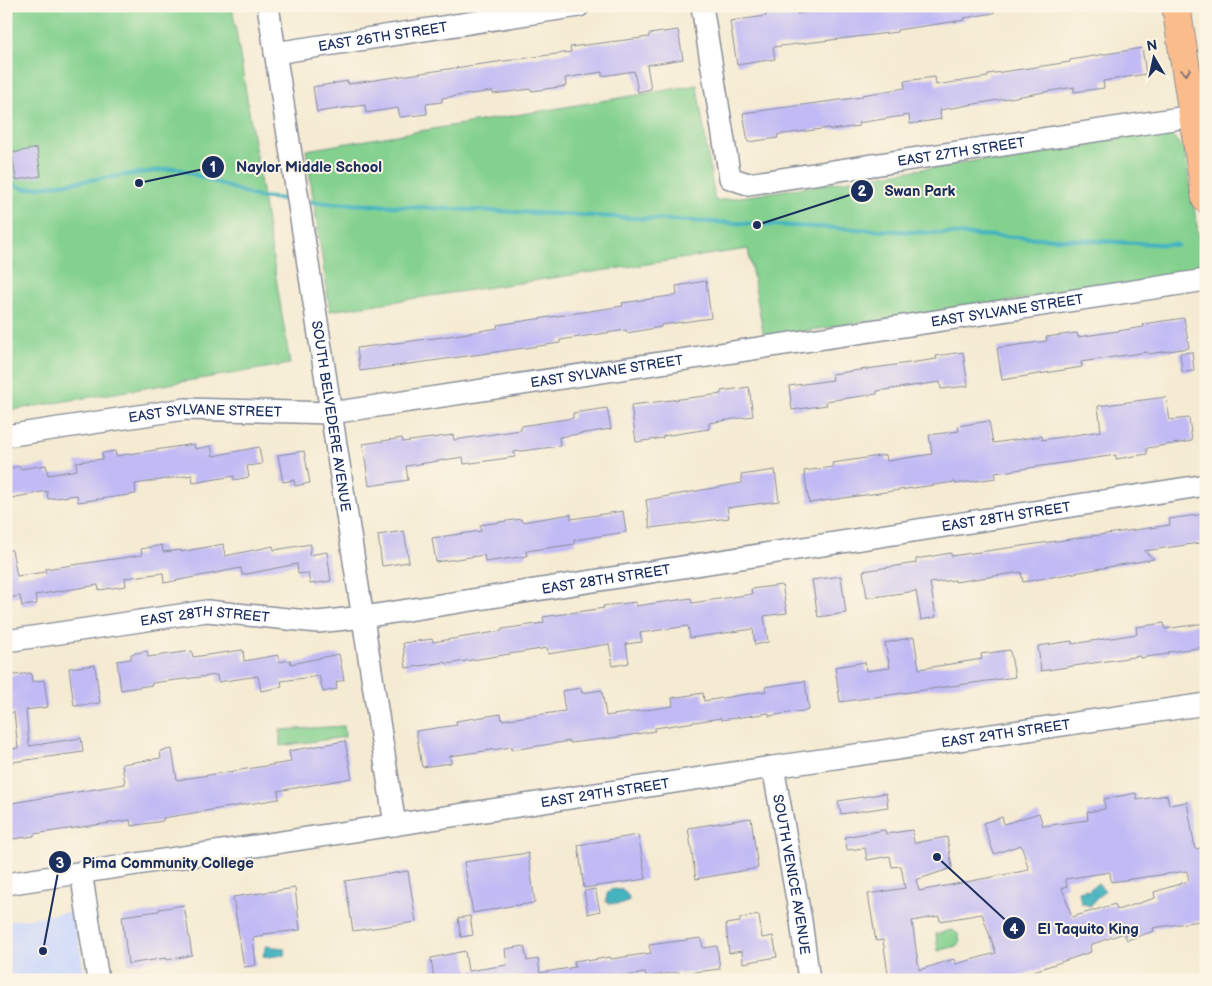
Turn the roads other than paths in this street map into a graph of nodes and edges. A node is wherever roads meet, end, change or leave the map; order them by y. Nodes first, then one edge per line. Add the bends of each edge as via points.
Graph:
1 (268, 6) edge
2 (579, 6) edge
3 (702, 6) edge
4 (1176, 6) edge
5 (275, 53) junction
6 (1193, 116) junction
7 (1206, 199) edge
8 (1206, 280) edge
9 (331, 413) junction
10 (6, 436) edge
11 (1206, 485) edge
12 (363, 617) junction
13 (6, 641) edge
14 (1206, 704) edge
15 (773, 768) junction
16 (396, 825) junction
17 (81, 872) junction
18 (6, 884) edge
19 (98, 980) edge
20 (809, 980) edge

1 - 5 street, SOUTH BELVEDERE AVENUE
2 - 5 street, EAST 26TH STREET
3 - 6 street, EAST 27TH STREET via 730,178 748,184
4 -> 6 main road
5 - 9 street, SOUTH BELVEDERE AVENUE
6 - 7 main road
8 - 9 street, EAST SYLVANE STREET
9 - 10 street, EAST SYLVANE STREET via 185,409
9 - 12 street, SOUTH BELVEDERE AVENUE
11 - 12 street, EAST 28TH STREET
12 - 13 street, EAST 28TH STREET via 318,622 207,611
12 - 16 street, SOUTH BELVEDERE AVENUE
14 - 15 street, EAST 29TH STREET
15 - 16 street, EAST 29TH STREET
15 - 20 street, SOUTH VENICE AVENUE
16 - 17 street, EAST 29TH STREET
17 - 18 street, EAST 29TH STREET
17 - 19 street

